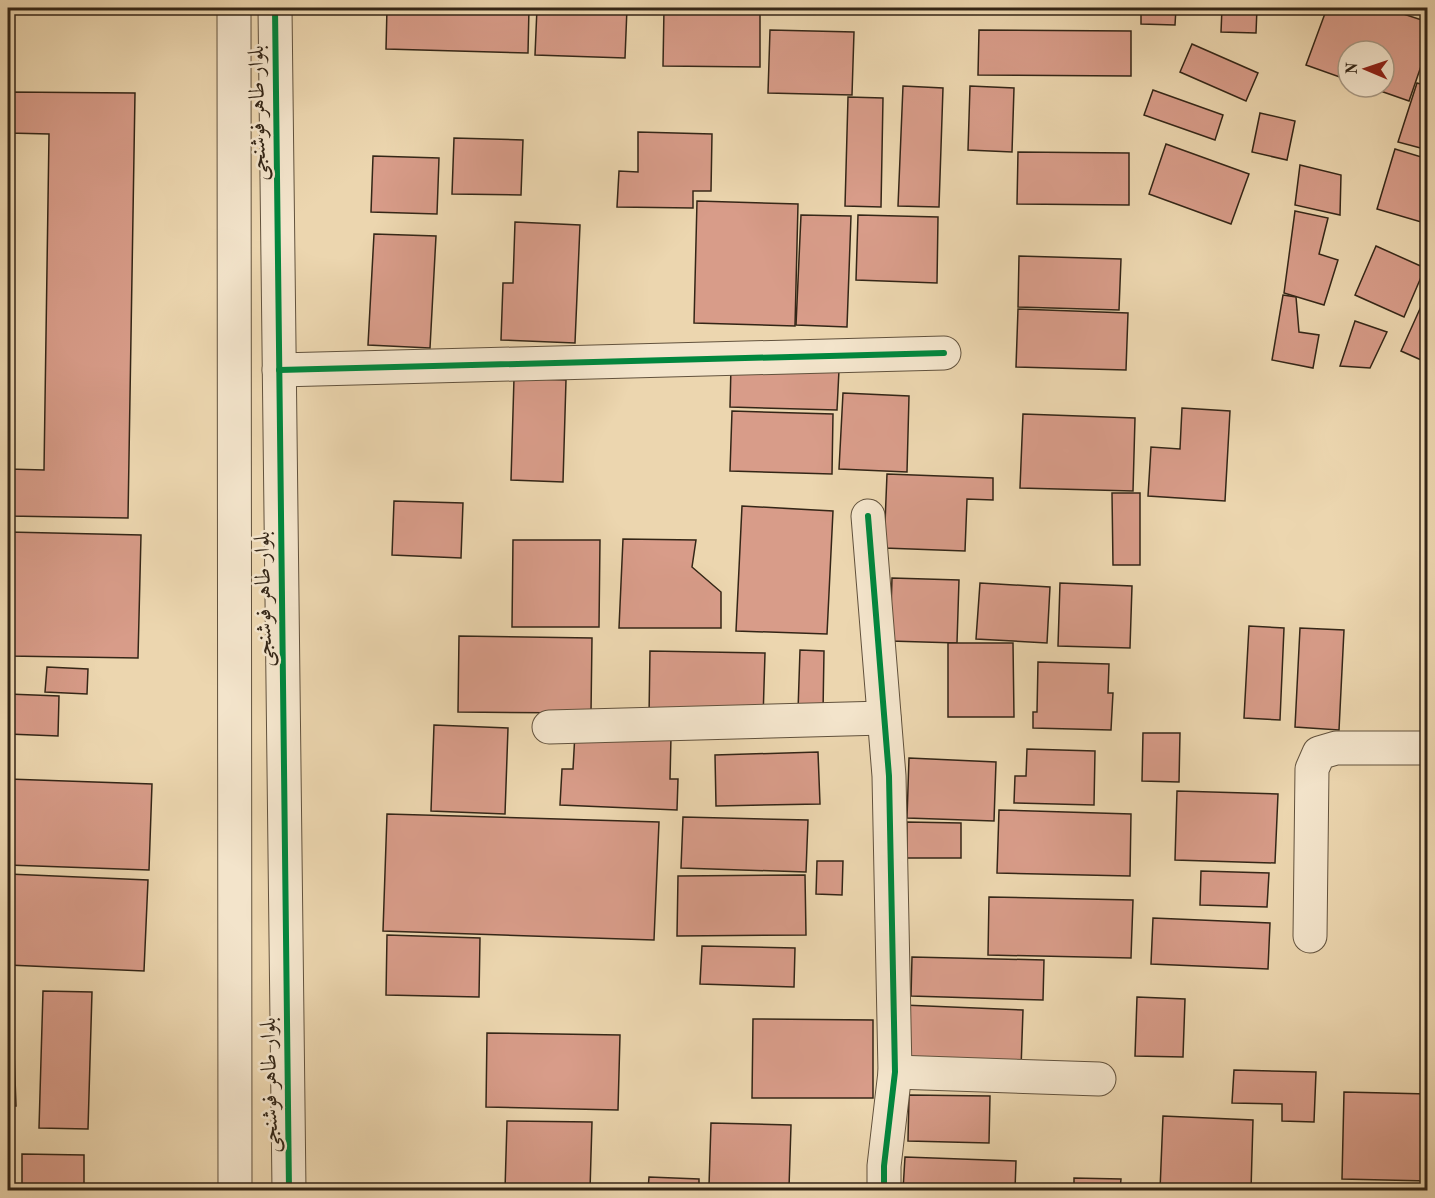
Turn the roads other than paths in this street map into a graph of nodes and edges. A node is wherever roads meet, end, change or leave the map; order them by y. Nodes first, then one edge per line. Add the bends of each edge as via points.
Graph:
1 (234, 8) edge
2 (275, 8) edge
3 (944, 353) dead end
4 (279, 370) junction
5 (868, 516) dead end
6 (884, 718) junction
7 (549, 727) dead end
8 (1428, 748) edge
9 (1310, 936) dead end
10 (895, 1072) junction
11 (1099, 1079) dead end
12 (235, 1191) edge
13 (289, 1191) edge
14 (884, 1191) edge

1 - 12 street, بلوار طاهر فوشنجی
2 - 4 street, بلوار طاهر فوشنجی
3 - 4 street
4 - 13 street, بلوار طاهر فوشنجی
5 - 6 street
6 - 7 street
6 - 10 street via 889,776
8 - 9 street via 1336,748 1319,753 1312,769
10 - 11 street
10 - 14 street

